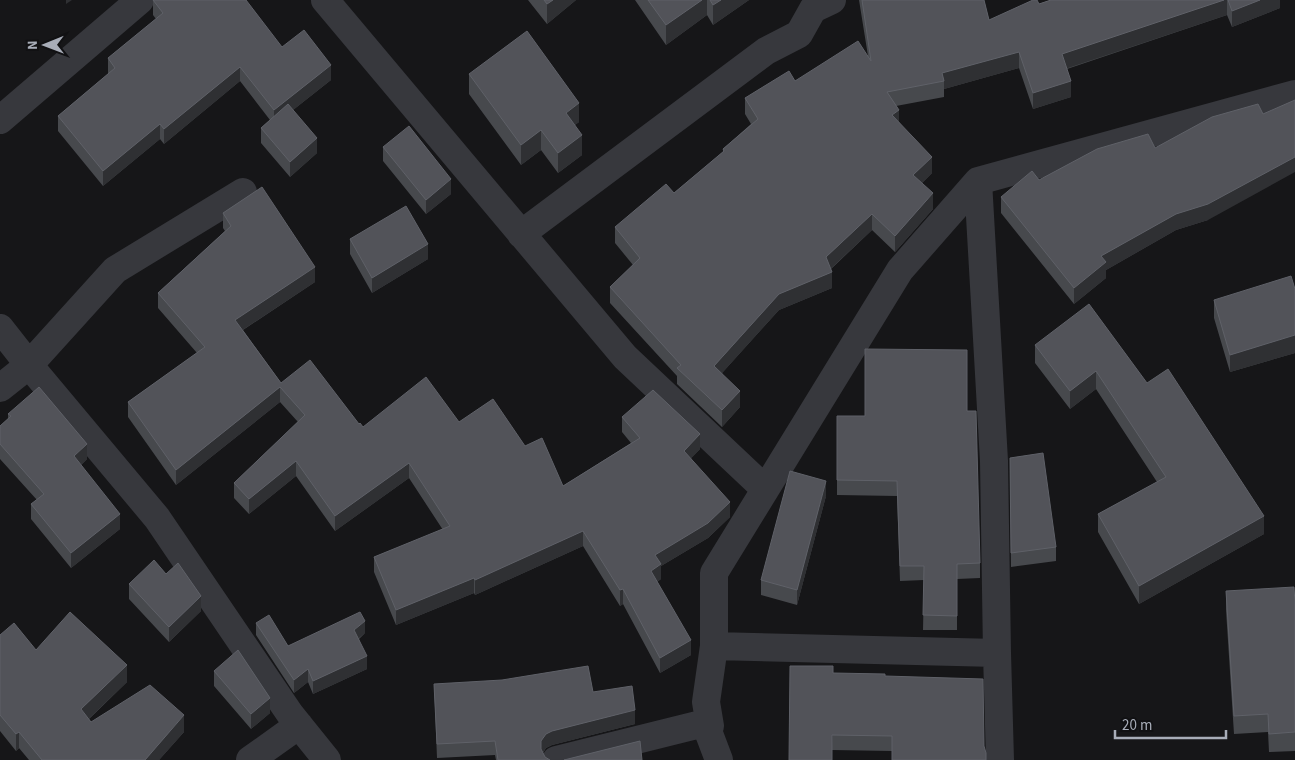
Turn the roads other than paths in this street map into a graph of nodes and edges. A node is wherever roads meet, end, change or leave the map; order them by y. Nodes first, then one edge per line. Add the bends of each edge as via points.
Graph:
1 (140, 0) edge
2 (325, 0) edge
3 (832, 0) edge
4 (1295, 94) edge
5 (0, 120) edge
6 (978, 181) junction
7 (243, 192) dead end
8 (521, 234) junction
9 (0, 328) edge
10 (29, 365) junction
11 (0, 388) edge
12 (765, 489) junction
13 (714, 646) junction
14 (997, 653) junction
15 (705, 723) junction
16 (299, 725) junction
17 (250, 760) edge
18 (327, 760) edge
19 (556, 760) edge
20 (719, 760) edge
21 (1000, 760) edge

1 - 5 street
2 - 8 street
3 - 8 street via 813,9 799,34 766,52
4 - 6 street
6 - 12 street via 900,270
6 - 14 street via 994,461
7 - 10 street via 115,270
8 - 12 street via 625,358
9 - 10 street
10 - 11 street
10 - 16 street via 157,518
12 - 13 street via 714,573
13 - 14 street
13 - 15 street via 706,702 710,726
14 - 21 street
15 - 19 street
15 - 20 street
16 - 17 street
16 - 18 street

